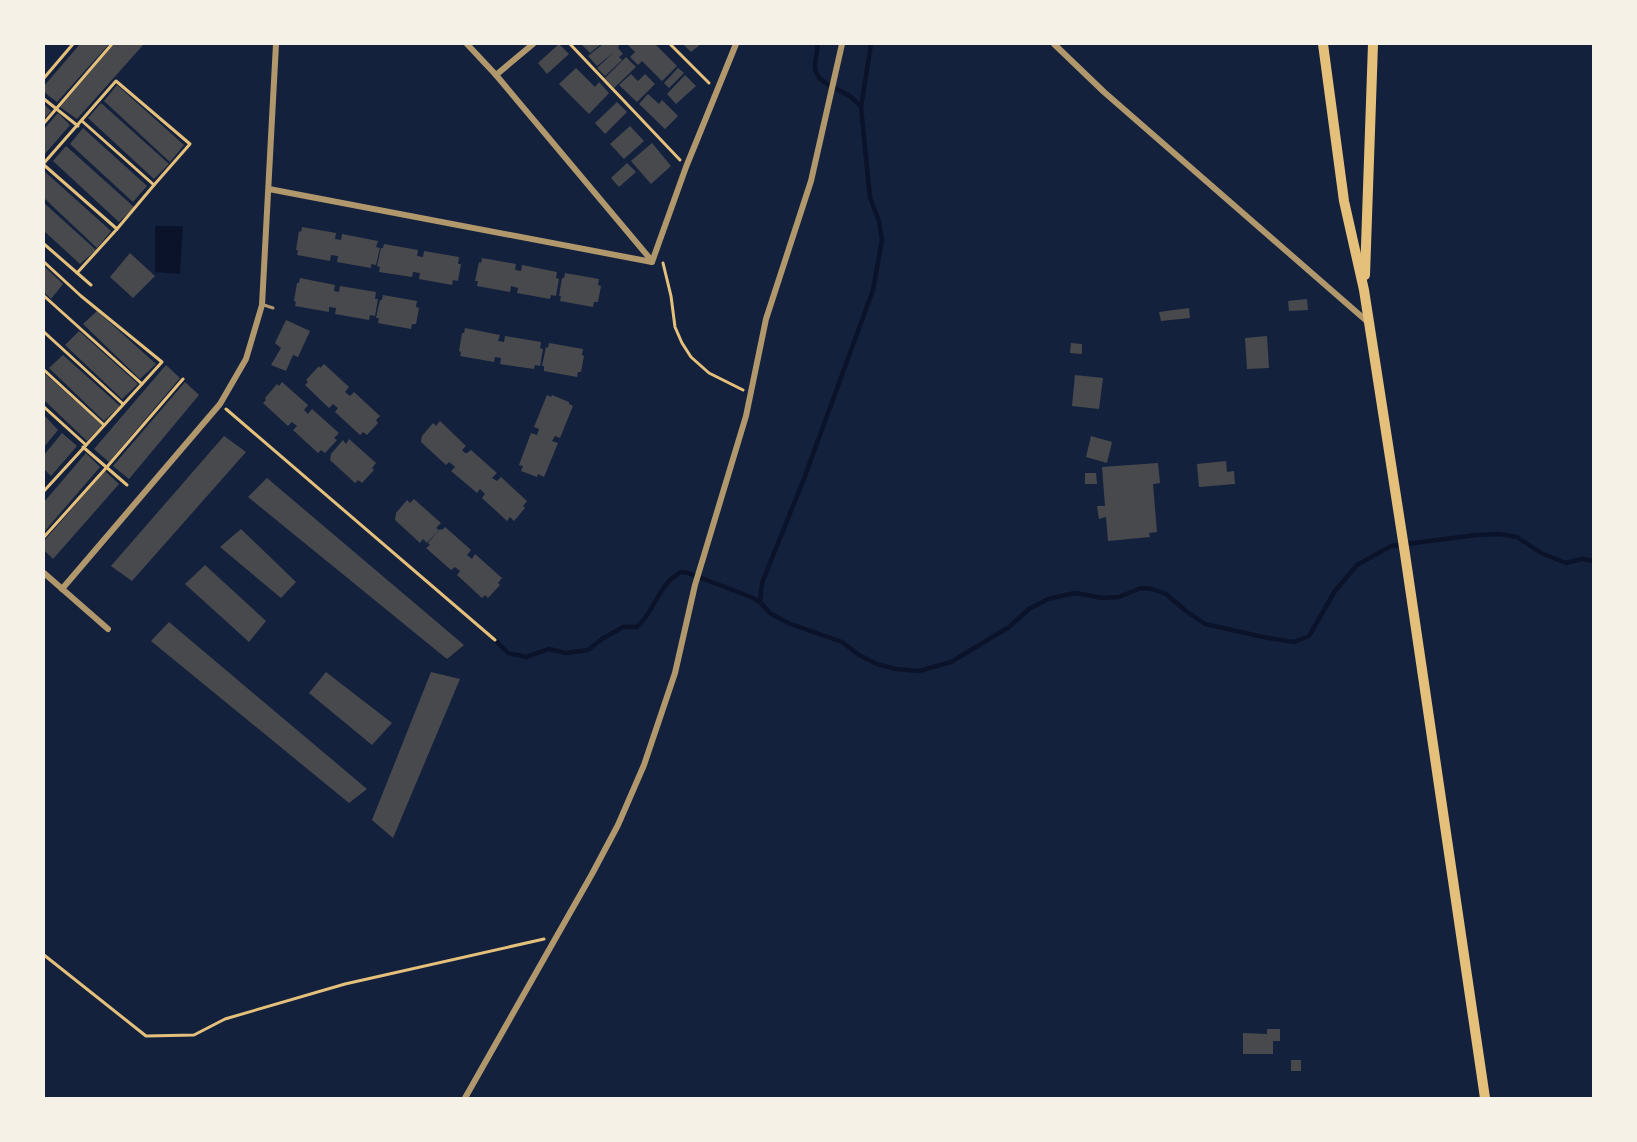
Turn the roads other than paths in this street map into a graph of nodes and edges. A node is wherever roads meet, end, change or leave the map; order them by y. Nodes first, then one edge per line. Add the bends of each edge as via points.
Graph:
1 (276, 44) edge
2 (467, 44) edge
3 (533, 44) edge
4 (736, 44) edge
5 (842, 44) edge
6 (1054, 44) edge
7 (1323, 44) edge
8 (1373, 44) edge
9 (496, 75) junction
10 (269, 189) junction
11 (652, 262) junction
12 (1364, 290) junction
13 (262, 305) junction
14 (273, 308) dead end
15 (1369, 323) junction
16 (44, 573) edge
17 (62, 589) junction
18 (108, 629) dead end
19 (465, 1098) edge
20 (1485, 1098) edge

1 - 10 street
2 - 9 street
3 - 9 street
4 - 11 street
5 - 19 street via 811,181 766,319 746,416 695,585 675,673 644,765 618,825
6 - 15 street
7 - 12 main road via 1344,201
8 - 12 main road
9 - 11 street
10 - 11 street
10 - 13 street
12 - 15 main road
13 - 14 lane
13 - 17 street via 246,359 220,404
15 - 20 main road
16 - 17 street
17 - 18 street

